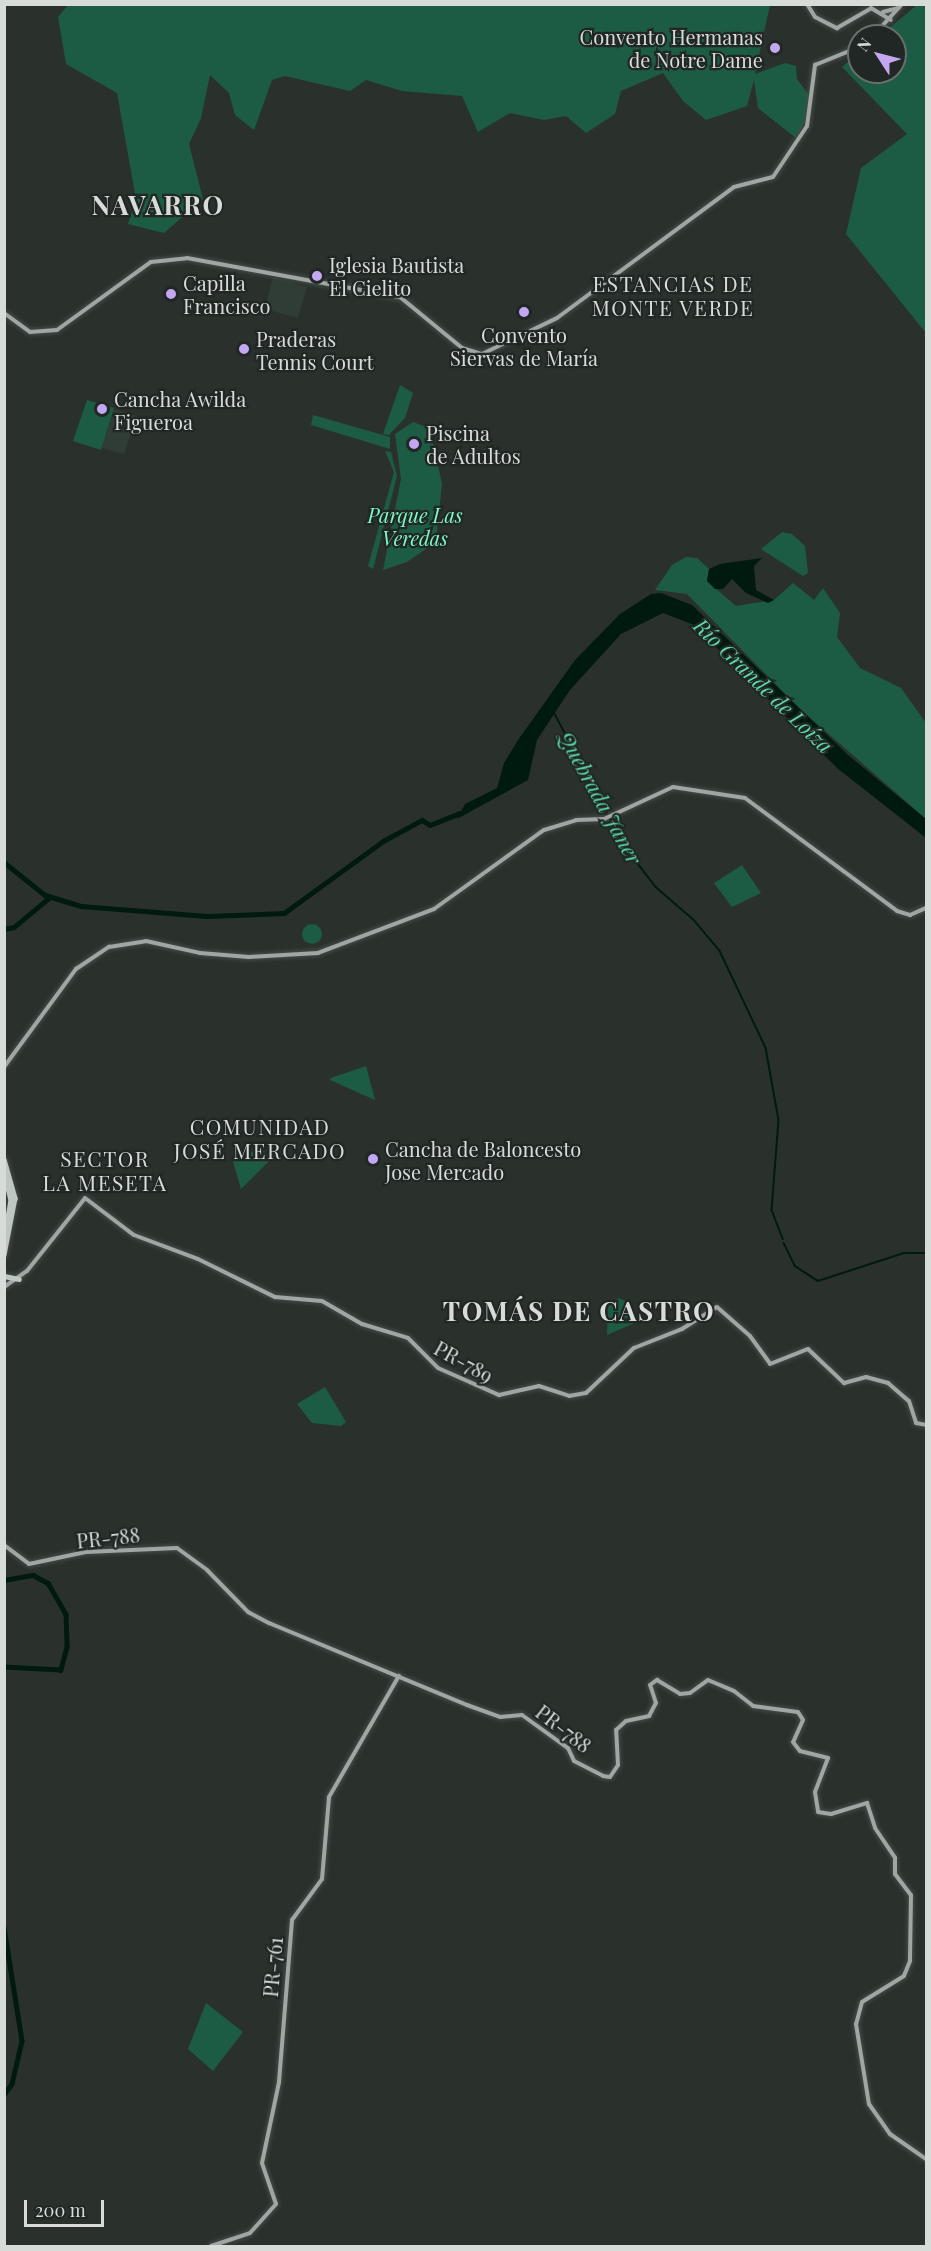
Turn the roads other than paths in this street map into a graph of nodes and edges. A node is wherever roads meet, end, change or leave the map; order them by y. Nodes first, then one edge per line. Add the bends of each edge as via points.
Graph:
1 (807, 4) edge
2 (902, 5) edge
3 (879, 11) junction
4 (891, 20) junction
5 (880, 24) edge
6 (887, 24) edge
7 (847, 52) edge
8 (4, 313) edge
9 (927, 908) edge
10 (6, 1066) edge
11 (4, 1159) edge
12 (4, 1172) edge
13 (4, 1239) edge
14 (5, 1255) edge
15 (4, 1276) edge
16 (19, 1278) junction
17 (4, 1287) edge
18 (927, 1425) edge
19 (4, 1546) edge
20 (399, 1676) junction
21 (927, 2159) edge
22 (211, 2247) edge

1 - 3 street via 815,17 837,28 850,24 867,9
2 - 3 street via 893,11
2 - 4 street
3 - 4 street
3 - 5 street
4 - 6 street
7 - 8 street via 815,65 807,126 773,177 734,187 557,318 482,354 462,348 400,297 187,258 151,262 57,330 30,332
9 - 10 street via 910,915 897,911 765,811 736,794 680,786 637,801 604,819 576,820 544,830 434,909 318,953 249,957 200,953 146,941 126,942 88,959 65,984
11 - 14 main road via 15,1198
12 - 13 main road via 11,1200
15 - 16 main road
16 - 17 street, PR-789 / PR-789
16 - 18 street, PR-789 / PR-789 via 85,1198 134,1235 191,1256 275,1297 322,1301 362,1324 408,1338 438,1368 498,1395 539,1386 569,1396 586,1393 634,1348 717,1308 750,1336 770,1364 808,1349 844,1383 866,1377 888,1383 909,1401 916,1423
19 - 20 street, PR-788 / PR-788 via 29,1564 86,1552 177,1548 207,1570 248,1612
20 - 21 street, PR-788 / PR-788 via 500,1717 522,1714 563,1744 574,1761 610,1777 618,1765 616,1730 626,1721 650,1716 656,1703 650,1685 657,1680 680,1694 690,1693 708,1680 753,1706 798,1712 803,1720 793,1742 800,1751 828,1758 815,1792 818,1812 831,1814 867,1803 875,1828 895,1858 895,1874 911,1895 910,1961 904,1976 862,2002 856,2024 869,2104 890,2134
20 - 22 street, PR-761 / PR-761 via 329,1797 322,1879 292,1920 279,2082 261,2163 276,2204 250,2233

